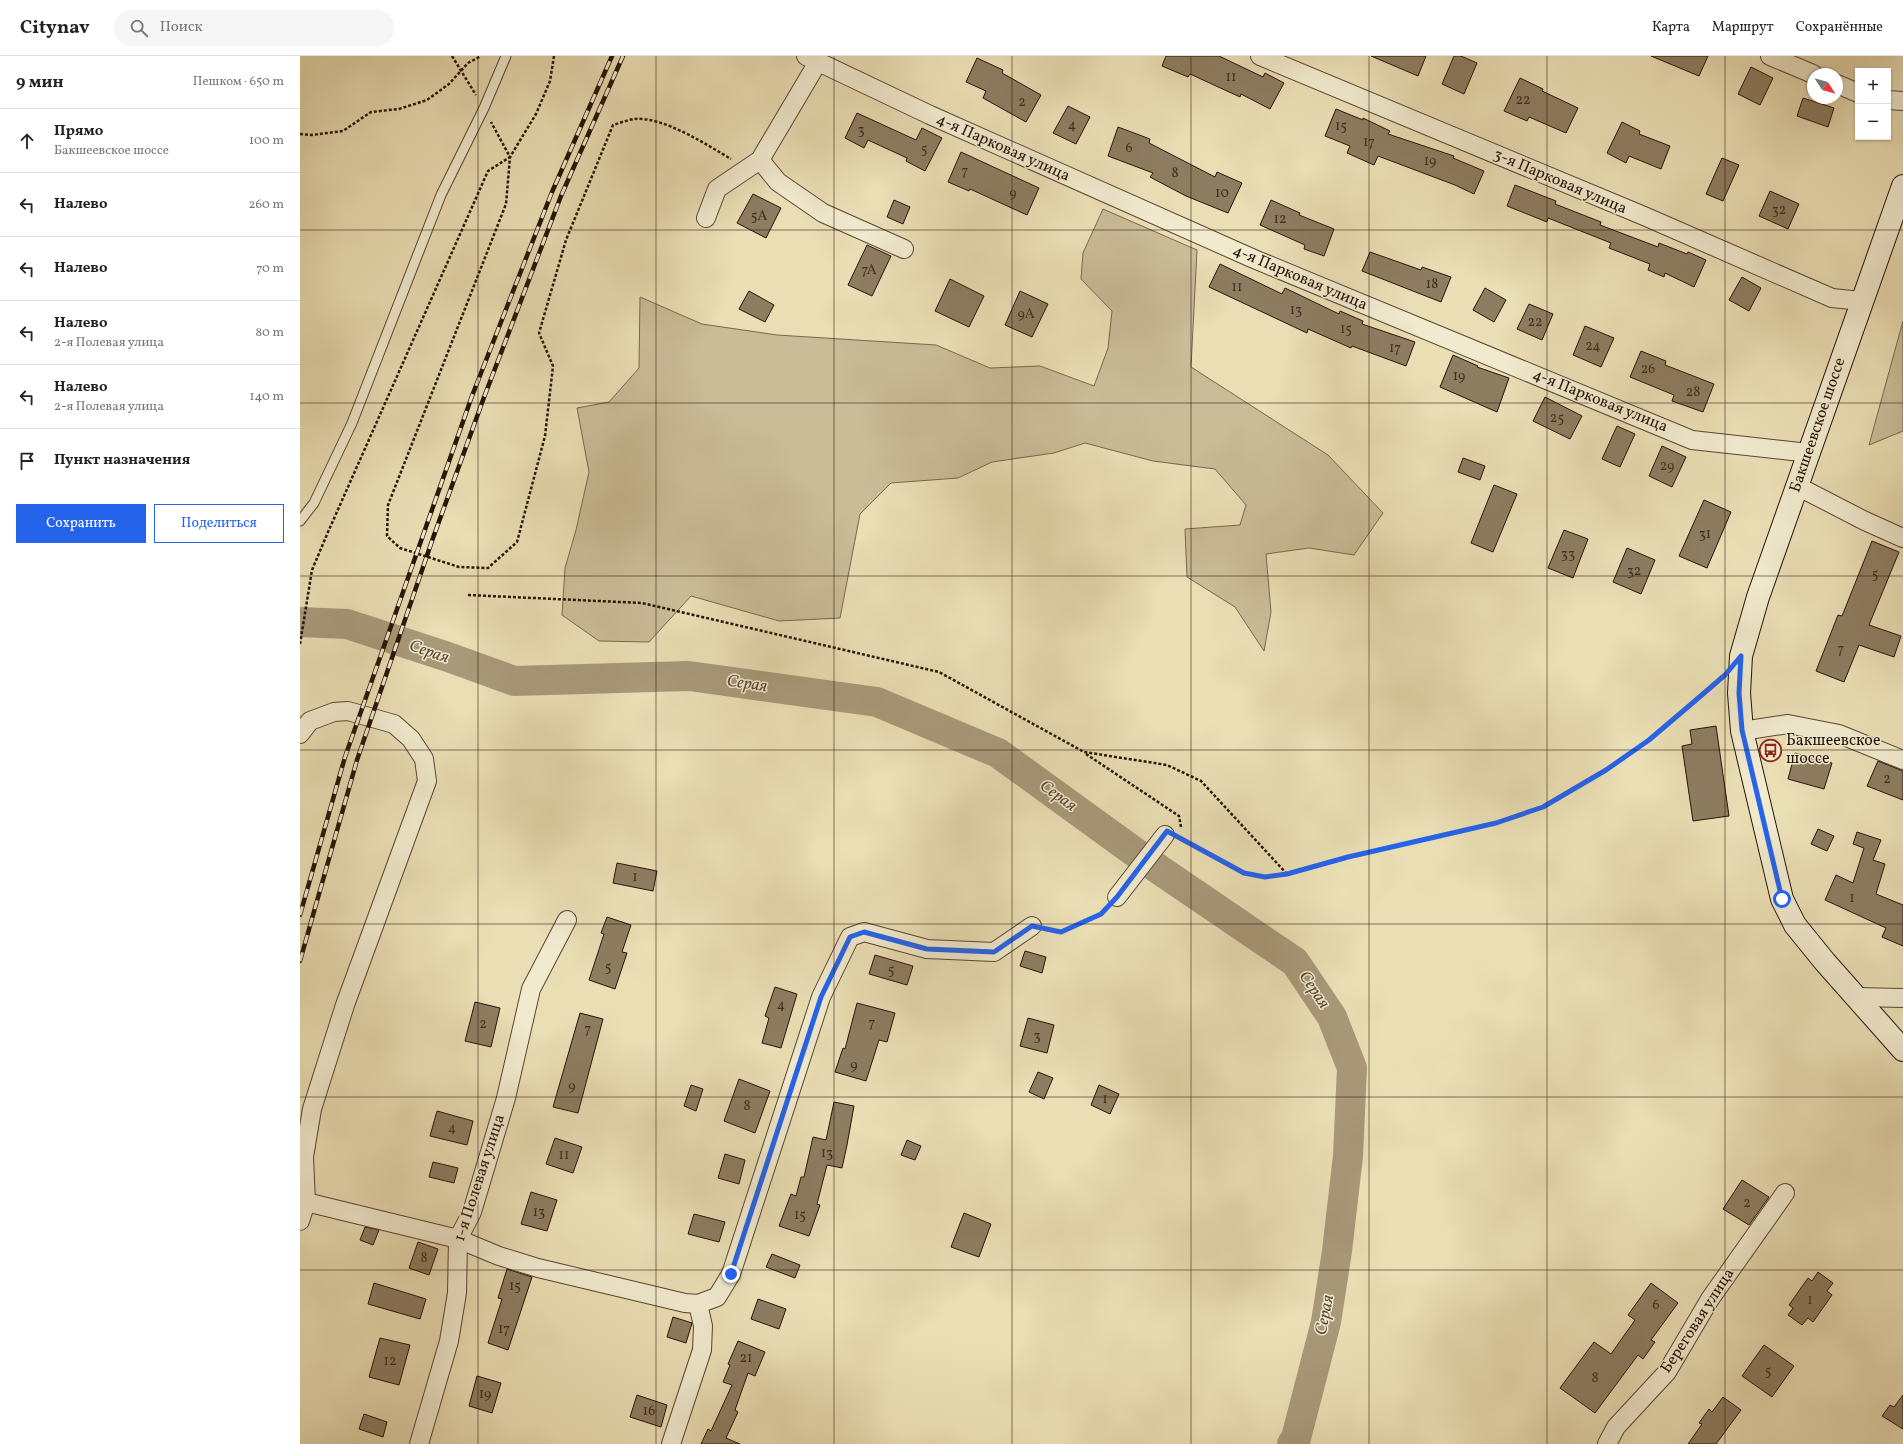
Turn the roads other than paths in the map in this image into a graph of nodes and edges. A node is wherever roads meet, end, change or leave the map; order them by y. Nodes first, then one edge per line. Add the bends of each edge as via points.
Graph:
1 (506, 56) edge
2 (1260, 56) edge
3 (1770, 56) edge
4 (812, 59) edge
5 (1807, 71) edge
6 (1843, 87) edge
7 (1855, 92) edge
8 (1891, 100) edge
9 (1903, 101) edge
10 (755, 164) junction
11 (1903, 186) edge
12 (706, 218) dead end
13 (904, 249) dead end
14 (1862, 301) junction
15 (1809, 453) junction
16 (1797, 486) junction
17 (300, 521) edge
18 (1903, 538) edge
19 (1742, 730) junction
20 (300, 734) edge
21 (1903, 760) edge
22 (1173, 832) road end
23 (1117, 897) road end
24 (567, 920) dead end
25 (1032, 926) road end
26 (1856, 997) junction
27 (1903, 998) edge
28 (1903, 1050) edge
29 (1785, 1193) dead end
30 (306, 1202) junction
31 (300, 1221) edge
32 (458, 1239) junction
33 (698, 1304) junction
34 (419, 1444) edge
35 (670, 1444) edge
36 (1607, 1444) edge

1 - 17 lane via 484,108 441,195 352,423 314,503
2 - 14 street, 3-я Парковая улица via 1637,213 1832,298
3 - 5 street
4 - 10 street
4 - 15 street, 4-я Парковая улица via 930,116 1254,259 1692,440
6 - 7 street
8 - 9 street
10 - 12 street via 718,189
10 - 13 street via 823,213
11 - 14 street, Бакшеевское шоссе
14 - 15 street, Бакшеевское шоссе
15 - 16 street, Бакшеевское шоссе
16 - 18 street via 1865,522
16 - 19 street, Бакшеевское шоссе via 1758,597 1741,656 1739,693
19 - 21 street via 1788,724 1839,734
19 - 26 street, Бакшеевское шоссе via 1782,899 1795,924
20 - 30 street via 310,721 334,712 348,711 394,724 411,739 424,759 427,781 345,1005 312,1109 304,1157
22 - 23 street
24 - 32 street, 1-я Полевая улица via 531,989 506,1098 472,1212
25 - 33 street via 994,952 927,949 864,932 850,937 821,997 731,1274 717,1298
26 - 27 street
26 - 28 street, Бакшеевское шоссе
29 - 36 street, Береговая улица via 1710,1299 1667,1372 1616,1427
30 - 31 street
30 - 32 street
32 - 33 street via 499,1256 538,1268
32 - 34 street, 1-я Полевая улица via 457,1293 449,1341
33 - 35 street via 703,1326 702,1350

